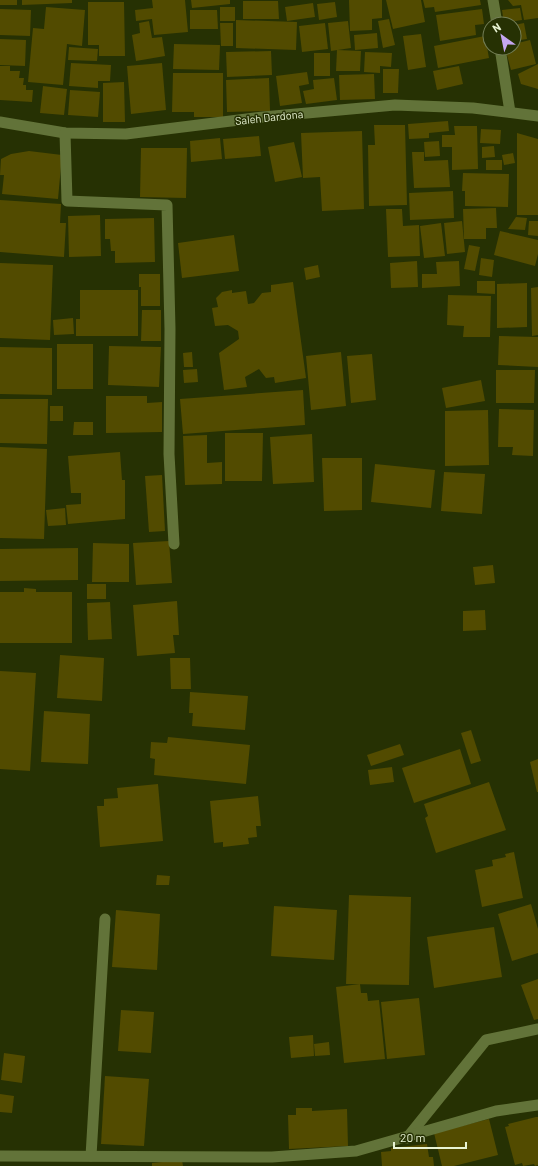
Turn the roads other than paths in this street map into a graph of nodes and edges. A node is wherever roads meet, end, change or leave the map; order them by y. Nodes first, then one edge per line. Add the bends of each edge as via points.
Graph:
1 (493, 0) edge
2 (496, 16) edge
3 (501, 56) edge
4 (510, 112) junction
5 (538, 116) edge
6 (0, 122) edge
7 (65, 133) junction
8 (174, 544) dead end
9 (105, 919) dead end
10 (538, 1029) edge
11 (538, 1105) edge
12 (407, 1138) junction
13 (0, 1156) edge
14 (91, 1156) junction
15 (246, 1162) edge

1 - 2 street
3 - 4 street
4 - 5 street, Saleh Dardona
4 - 7 street, Saleh Dardona via 395,105 263,117 126,134
6 - 7 street, Saleh Dardona
7 - 8 street via 67,201 167,205 170,329 169,454
9 - 14 street
10 - 12 street via 486,1040
11 - 12 street via 496,1111
12 - 15 street via 356,1151 272,1157
13 - 14 street
14 - 15 street

